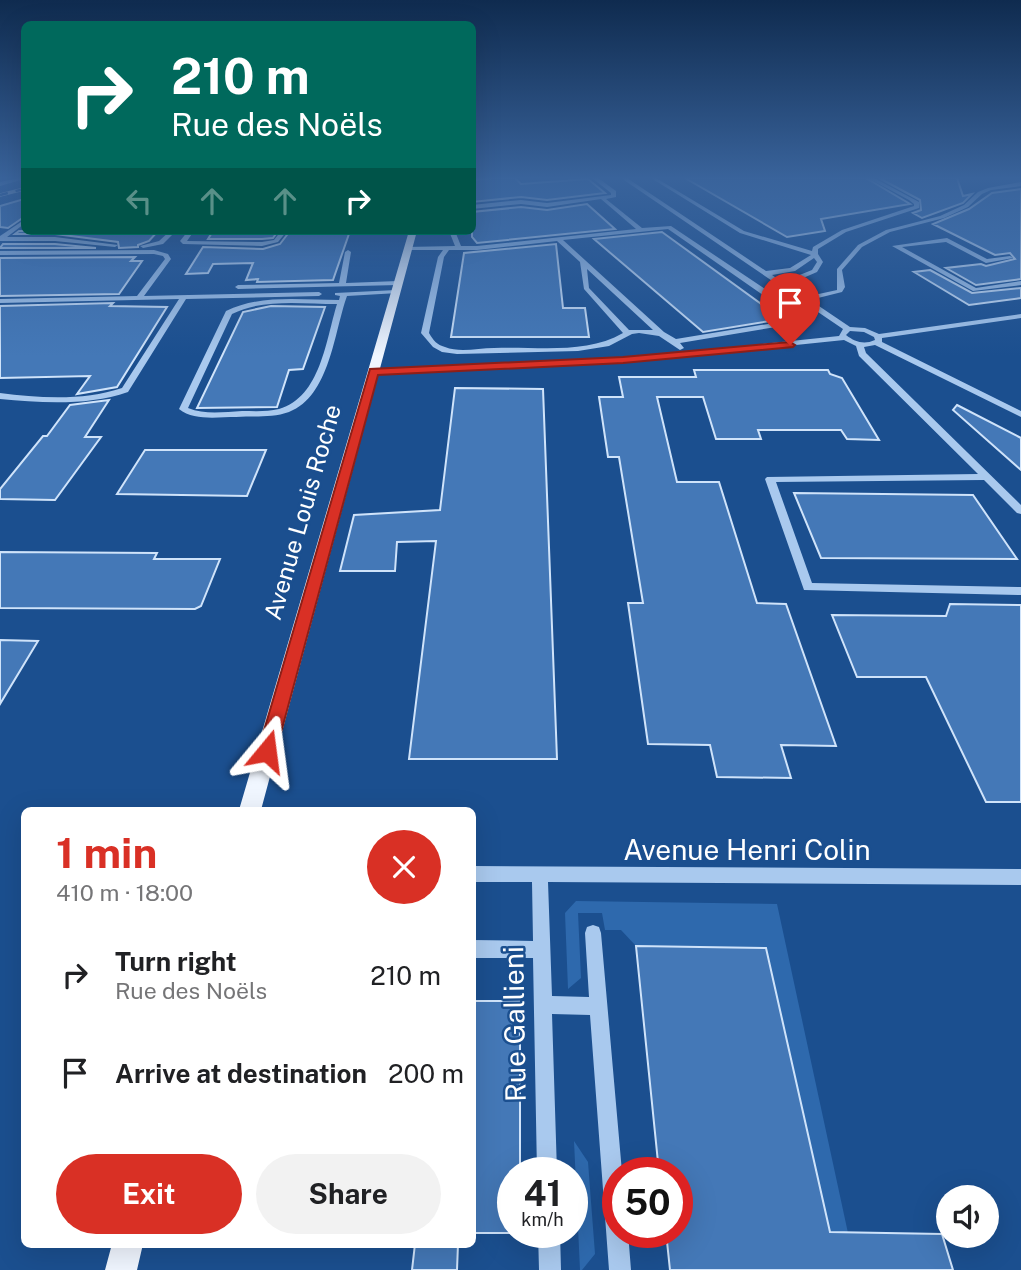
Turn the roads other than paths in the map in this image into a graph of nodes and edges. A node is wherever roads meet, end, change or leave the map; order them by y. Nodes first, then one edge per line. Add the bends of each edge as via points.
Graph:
1 (168, 237) edge
2 (186, 237) edge
3 (279, 237) edge
4 (411, 237) edge
5 (455, 237) edge
6 (581, 237) edge
7 (685, 237) edge
8 (713, 237) edge
9 (759, 237) edge
10 (834, 237) edge
11 (876, 237) edge
12 (0, 239) edge
13 (559, 240) junction
14 (447, 247) junction
15 (408, 248) junction
16 (458, 248) junction
17 (348, 252) dead end
18 (0, 253) edge
19 (815, 254) junction
20 (1010, 258) dead end
21 (583, 262) junction
22 (766, 273) junction
23 (1021, 283) edge
24 (782, 284) junction
25 (342, 285) junction
26 (238, 287) dead end
27 (397, 288) junction
28 (184, 297) junction
29 (139, 298) junction
30 (343, 298) junction
31 (805, 299) junction
32 (0, 301) edge
33 (1021, 316) edge
34 (626, 331) junction
35 (660, 332) junction
36 (846, 334) junction
37 (878, 340) junction
38 (676, 341) junction
39 (859, 344) junction
40 (685, 355) junction
41 (374, 372) junction
42 (0, 396) edge
43 (1021, 414) edge
44 (986, 477) junction
45 (1021, 511) edge
46 (1021, 591) edge
47 (251, 807) edge
48 (476, 874) edge
49 (540, 874) junction
50 (1021, 877) edge
51 (593, 933) dead end
52 (476, 949) edge
53 (542, 950) junction
54 (543, 1005) junction
55 (599, 1006) junction
56 (547, 1157) edge
57 (127, 1248) edge
58 (549, 1248) edge
59 (121, 1270) edge
60 (550, 1270) edge
61 (620, 1270) edge

1 - 12 street via 150,246 84,239
2 - 3 street via 185,243 262,244
4 - 15 main road, Avenue Louis Roche
5 - 16 street
6 - 13 street
7 - 38 street via 795,317 788,323
8 - 22 street
9 - 19 street
10 - 19 street via 816,248
11 - 31 street via 860,246 839,270 840,291
13 - 16 street
13 - 21 street
14 - 15 street
14 - 16 street
14 - 34 street via 425,333 438,347 462,351 590,346 613,342
15 - 27 main road, Avenue Louis Roche
17 - 25 street
18 - 29 street via 166,255 168,259
19 - 22 street via 805,265
19 - 24 street via 820,262 816,271
20 - 23 street via 986,261 947,240 895,246 975,290
21 - 34 street via 586,288
21 - 35 street
22 - 24 street
24 - 31 street
25 - 26 street
25 - 27 street
27 - 30 street
27 - 41 main road, Avenue Louis Roche
28 - 29 street
28 - 30 street
28 - 42 street via 125,390 83,397
29 - 32 street
30 - 30 street via 324,364 299,403 263,414 202,414 183,409 234,309
31 - 36 street
33 - 37 street
34 - 35 street
35 - 38 street
36 - 37 street via 865,330
36 - 39 street
36 - 40 street
37 - 39 street
37 - 43 street
38 - 40 street
39 - 44 street via 862,354
40 - 41 street
41 - 47 main road, Avenue Louis Roche
44 - 45 street
44 - 46 street via 770,479 808,587
48 - 49 street, Avenue Henri Colin
49 - 50 street, Avenue Henri Colin
49 - 53 street, Rue Gallieni
51 - 55 street
52 - 53 street
53 - 54 street, Rue Gallieni
54 - 55 street
54 - 56 street, Rue Gallieni
55 - 61 street
57 - 59 main road
58 - 60 street

